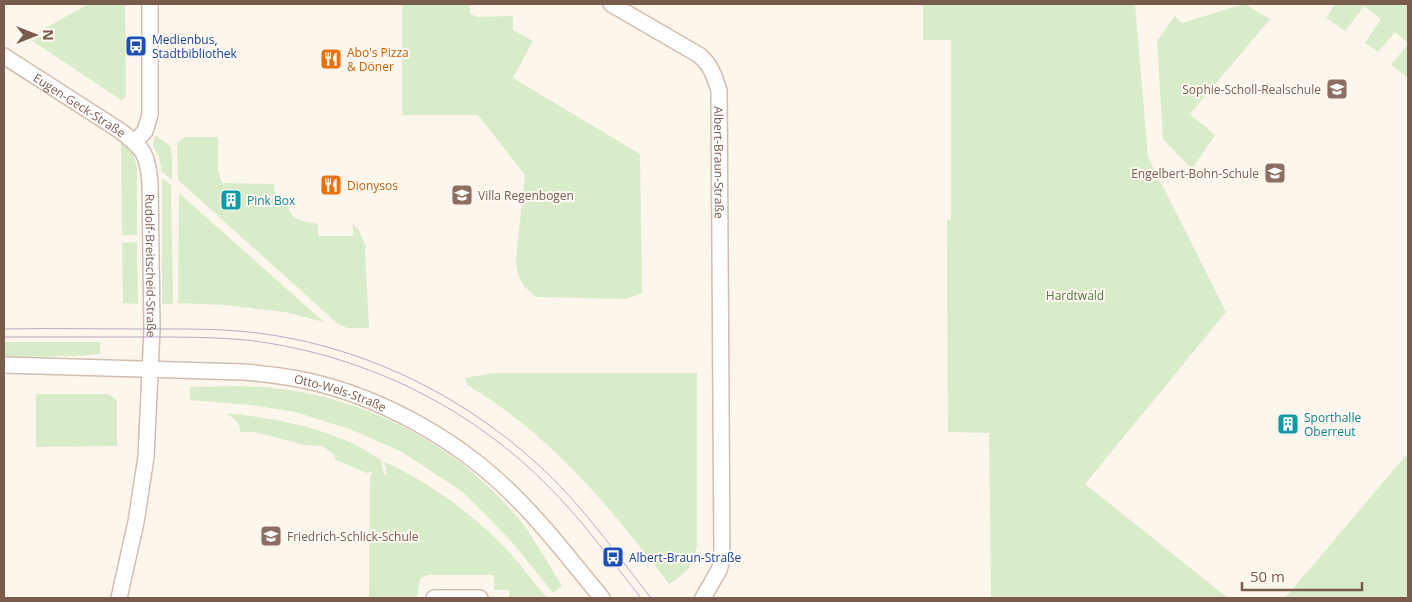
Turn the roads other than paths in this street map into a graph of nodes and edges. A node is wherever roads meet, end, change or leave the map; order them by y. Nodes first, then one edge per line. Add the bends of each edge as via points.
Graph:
1 (150, 4) edge
2 (611, 4) edge
3 (628, 9) edge
4 (6, 60) edge
5 (135, 142) junction
6 (148, 162) joint
7 (4, 365) edge
8 (150, 369) junction
9 (708, 597) edge
10 (119, 598) edge
11 (434, 598) edge
12 (480, 598) edge
13 (602, 598) edge

1 - 5 street via 150,116
2 - 3 street, Albert-Braun-Straße
3 - 9 street, Albert-Braun-Straße via 700,55 713,73 719,91 723,543 722,560
4 - 5 street, Eugen-Geck-Straße via 54,87
5 - 6 street, Eugen-Geck-Straße
6 - 8 street, Rudolf-Breitscheid-Straße via 152,305
7 - 8 street, Otto-Wels-Straße
8 - 10 street, Rudolf-Breitscheid-Straße via 142,490
8 - 13 street, Otto-Wels-Straße via 244,372 310,381 412,420 475,460 507,488
11 - 12 street

